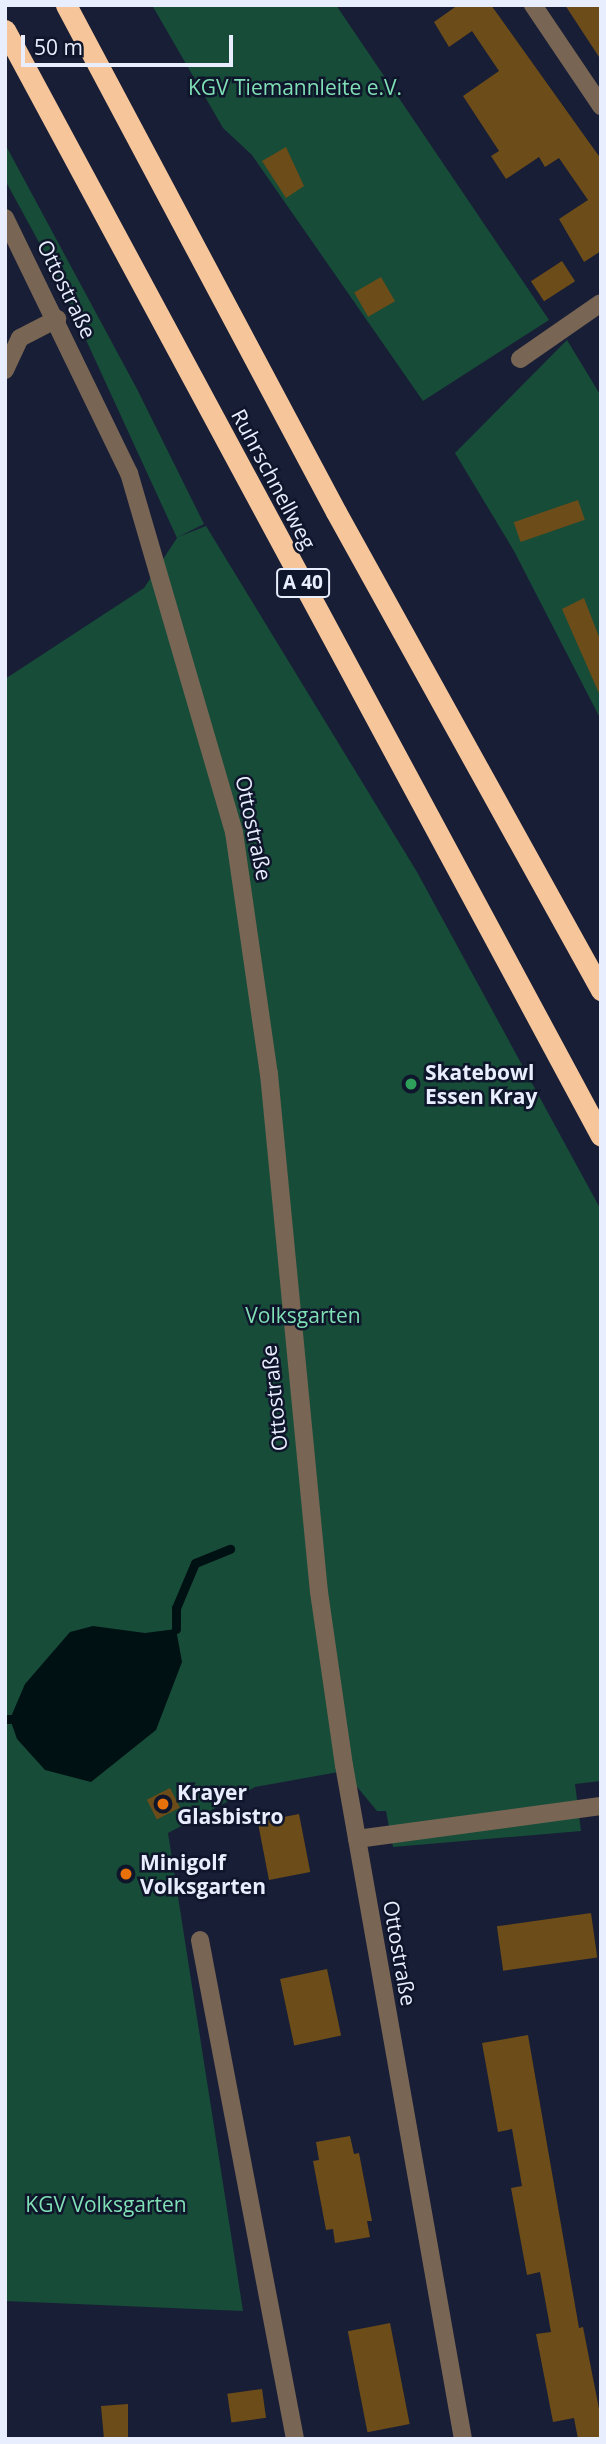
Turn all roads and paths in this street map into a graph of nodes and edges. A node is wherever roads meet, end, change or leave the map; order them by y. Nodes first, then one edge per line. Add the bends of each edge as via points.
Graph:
1 (66, 5) edge
2 (533, 5) edge
3 (5, 30) edge
4 (601, 106) edge
5 (5, 219) edge
6 (601, 303) edge
7 (57, 319) junction
8 (520, 359) dead end
9 (5, 370) edge
10 (601, 990) edge
11 (601, 1136) edge
12 (601, 1805) edge
13 (357, 1839) junction
14 (200, 1940) dead end
15 (295, 2439) edge
16 (463, 2439) edge

1 - 10 highway, Ruhrschnellweg via 336,512
2 - 4 street
3 - 11 highway, Ruhrschnellweg / A 40
5 - 7 street, Ottostraße
6 - 8 street
7 - 9 street via 19,338
7 - 13 street, Ottostraße via 130,473 234,832 269,1074 319,1592
12 - 13 street
13 - 16 street, Ottostraße
14 - 15 street

